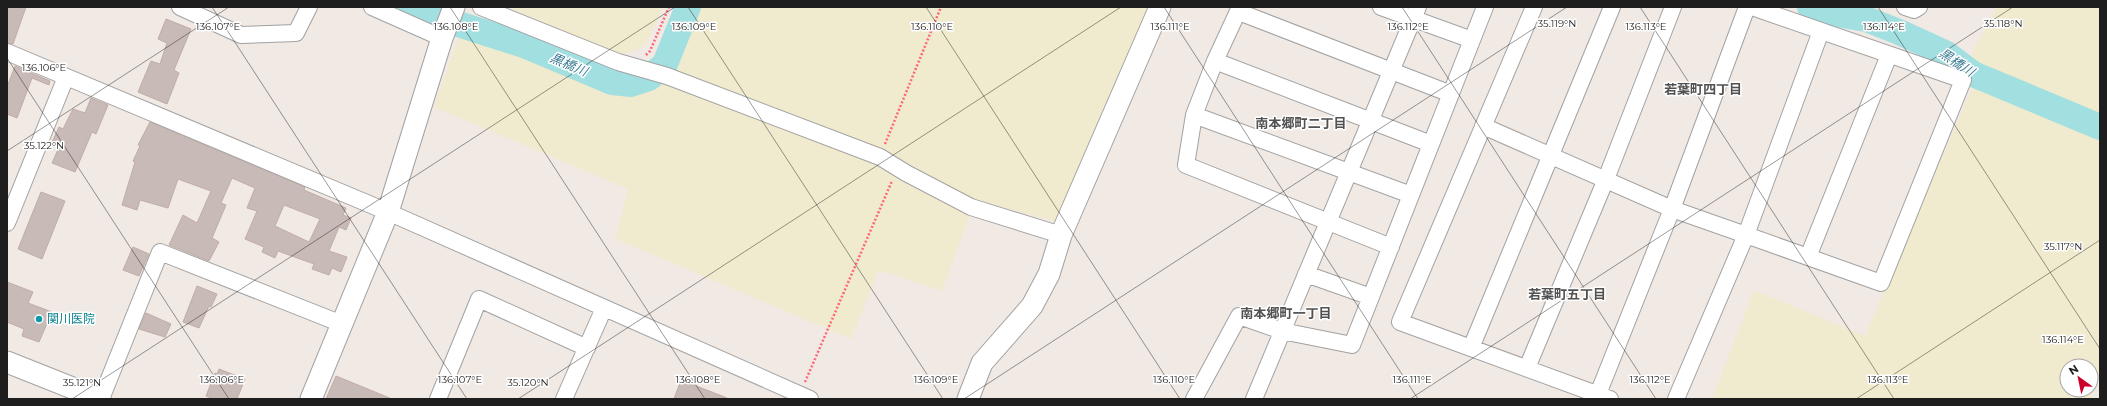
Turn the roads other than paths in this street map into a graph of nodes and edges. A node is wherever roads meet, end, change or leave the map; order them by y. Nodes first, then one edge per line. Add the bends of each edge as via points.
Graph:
1 (180, 7) edge
2 (308, 7) edge
3 (372, 7) edge
4 (454, 7) edge
5 (481, 7) edge
6 (1160, 7) edge
7 (1381, 7) edge
8 (1485, 7) edge
9 (1534, 7) edge
10 (1612, 7) edge
11 (1673, 7) edge
12 (1747, 7) edge
13 (1752, 7) edge
14 (1905, 7) edge
15 (1919, 7) edge
16 (1240, 9) edge
17 (1416, 13) edge
18 (1821, 31) junction
19 (442, 38) junction
20 (1472, 40) junction
21 (7, 52) edge
22 (1889, 55) junction
23 (1215, 61) junction
24 (1391, 72) junction
25 (66, 77) junction
26 (1451, 94) junction
27 (1194, 115) junction
28 (1370, 121) junction
29 (1483, 126) junction
30 (1431, 144) junction
31 (1552, 156) junction
32 (1349, 172) junction
33 (1606, 179) junction
34 (1411, 195) junction
35 (1672, 209) junction
36 (388, 212) junction
37 (1328, 221) junction
38 (7, 223) edge
39 (1746, 235) junction
40 (1061, 236) junction
41 (1391, 247) junction
42 (1808, 257) junction
43 (1306, 274) junction
44 (1371, 297) junction
45 (604, 308) junction
46 (342, 324) junction
47 (1282, 332) junction
48 (587, 348) junction
49 (1471, 348) junction
50 (7, 362) edge
51 (1527, 368) junction
52 (805, 397) edge
53 (1601, 397) edge
54 (100, 399) edge
55 (311, 399) edge
56 (438, 399) edge
57 (564, 399) edge
58 (968, 399) edge
59 (1194, 399) edge
60 (1254, 399) edge
61 (1676, 399) edge

1 - 2 street via 241,35 296,33
3 - 19 street
4 - 19 street
5 - 40 street via 618,62 667,76 880,157 971,207
6 - 40 street
7 - 17 street
8 - 20 street
9 - 29 street
10 - 31 street
11 - 33 street
12 - 35 street
13 - 18 street
14 - 15 street via 1914,10
16 - 23 street
16 - 24 street
17 - 20 street
17 - 24 street
18 - 22 street
18 - 39 street
19 - 36 street
20 - 26 street
21 - 25 street
22 - 42 street
22 - 42 street via 1962,80 1881,283
23 - 27 street
23 - 28 street
24 - 26 street
24 - 28 street
25 - 36 street
25 - 38 street
26 - 30 street
27 - 32 street
27 - 37 street via 1186,165
28 - 30 street
28 - 32 street
29 - 31 street
29 - 49 street via 1400,322
30 - 34 street
31 - 33 street
31 - 49 street
32 - 34 street
32 - 37 street
33 - 35 street
33 - 51 street
34 - 41 street
35 - 39 street
35 - 53 street
36 - 45 street
36 - 46 street
37 - 41 street
37 - 43 street
39 - 42 street
39 - 61 street
40 - 58 street via 1049,274 1032,306 982,363
41 - 44 street
43 - 44 street
43 - 47 street
44 - 47 street via 1352,345
45 - 48 street
45 - 52 street
46 - 54 street via 160,252
46 - 55 street
47 - 59 street via 1239,316
47 - 60 street
48 - 56 street via 480,299
48 - 57 street
49 - 51 street
50 - 54 street
51 - 53 street

